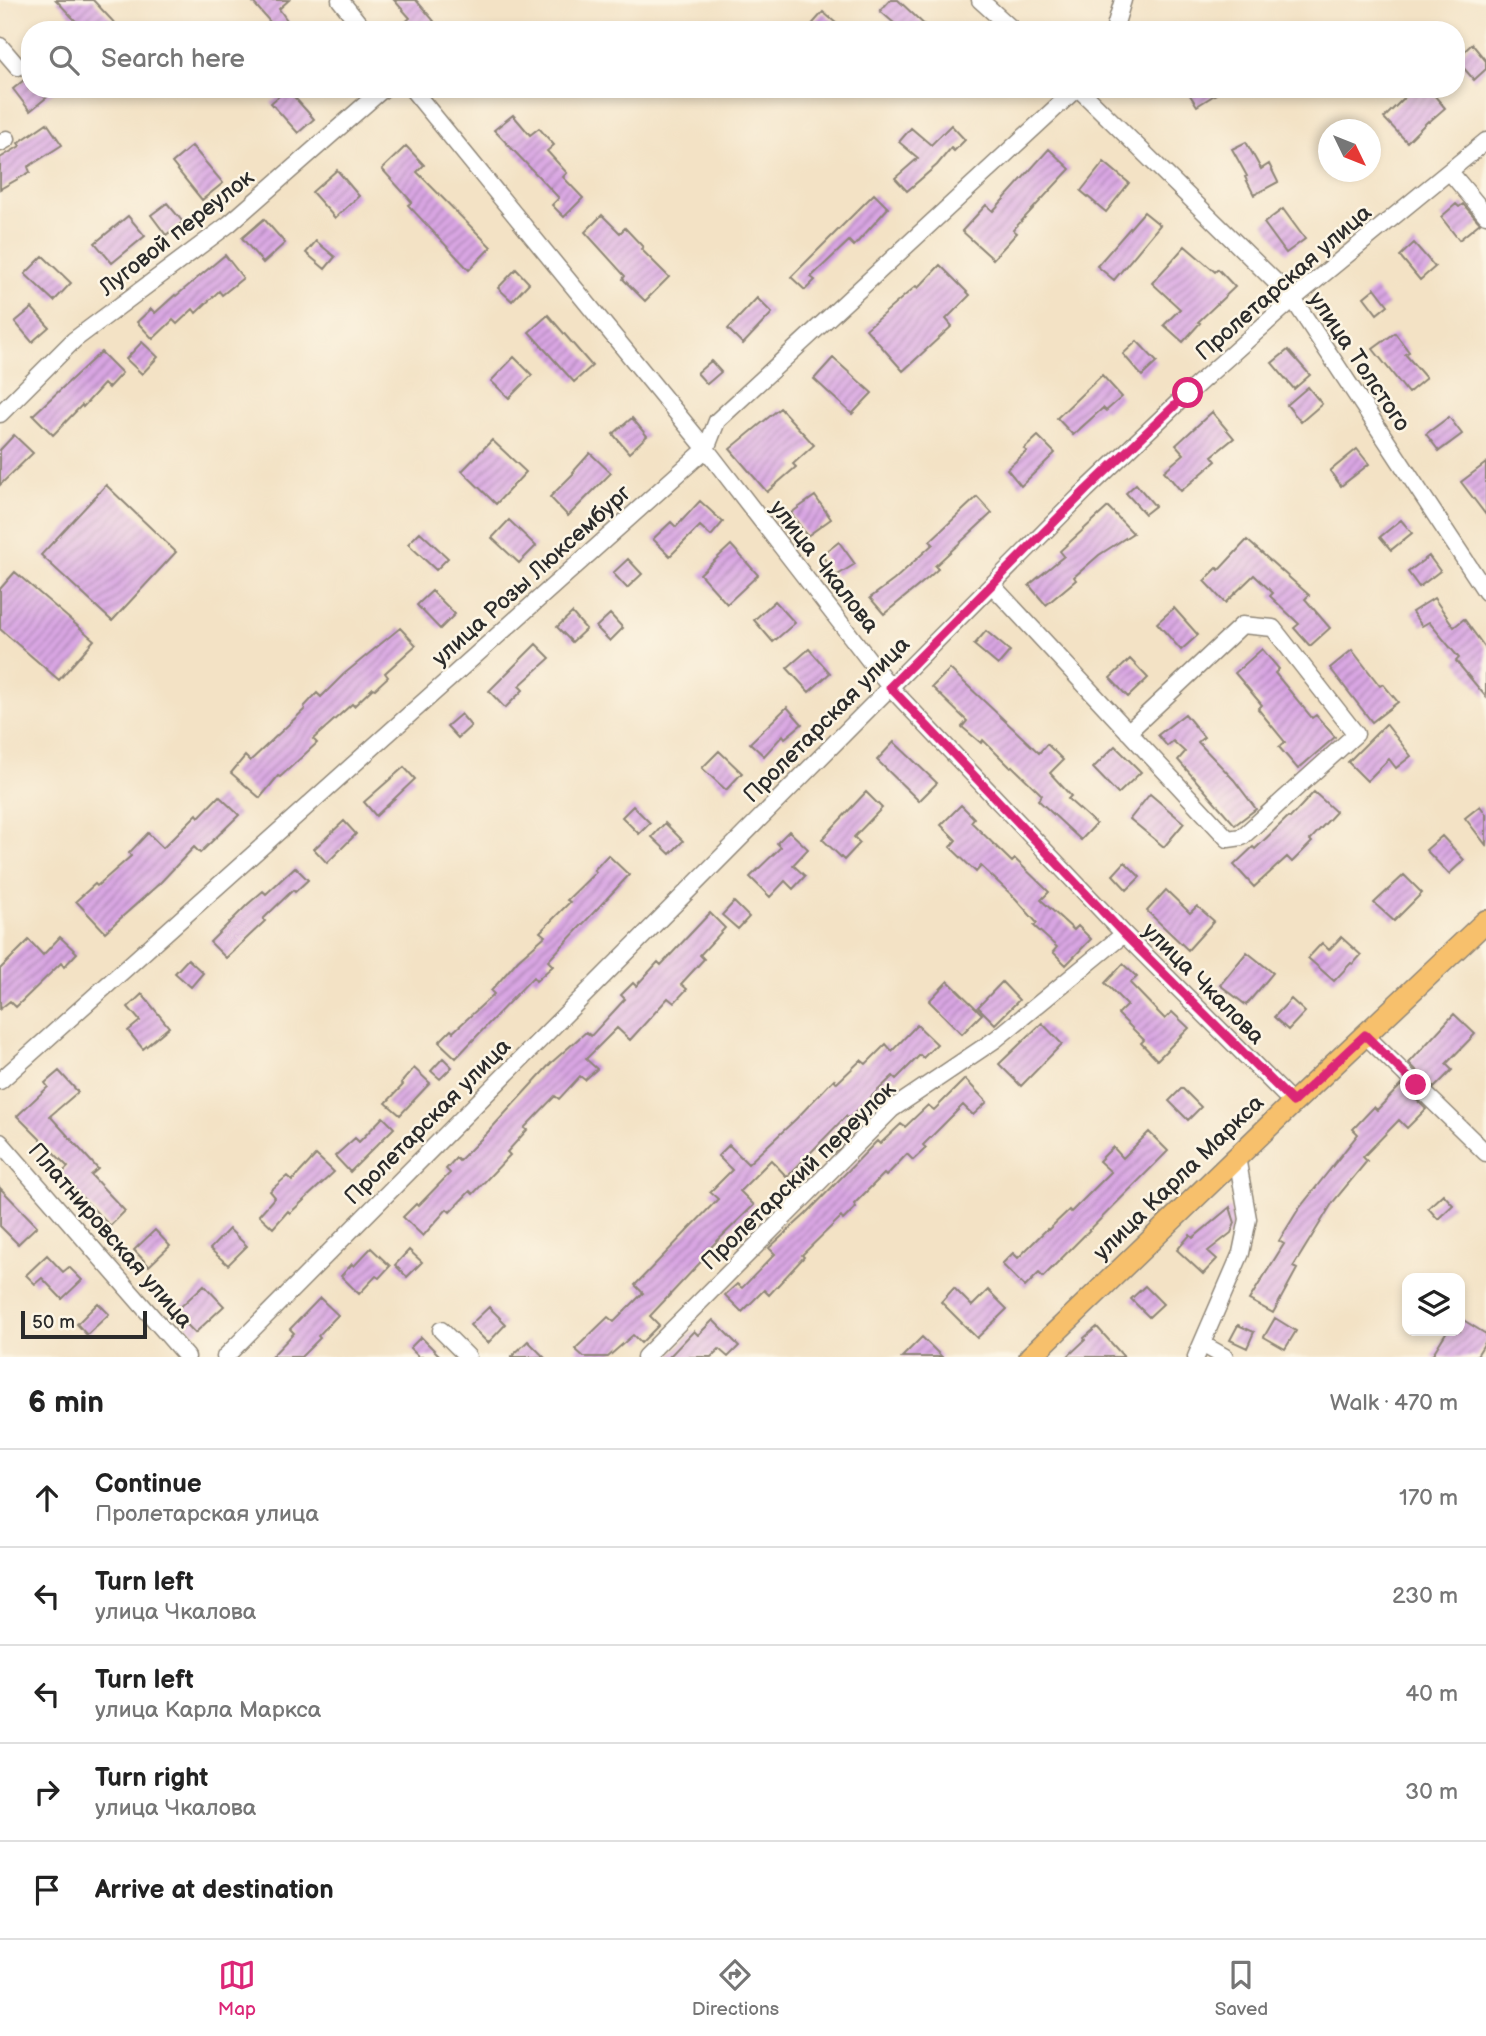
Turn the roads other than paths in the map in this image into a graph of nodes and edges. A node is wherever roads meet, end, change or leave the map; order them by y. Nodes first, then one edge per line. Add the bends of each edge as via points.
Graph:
1 (340, 0) edge
2 (981, 0) edge
3 (1123, 0) edge
4 (356, 21) edge
5 (1003, 21) edge
6 (1117, 21) edge
7 (0, 46) edge
8 (18, 67) dead end
9 (373, 98) edge
10 (419, 98) edge
11 (1068, 98) edge
12 (1087, 98) edge
13 (1486, 141) edge
14 (1450, 172) junction
15 (1486, 215) edge
16 (1293, 299) junction
17 (0, 414) edge
18 (706, 449) junction
19 (992, 585) junction
20 (1486, 592) edge
21 (890, 687) junction
22 (1128, 732) junction
23 (1486, 921) edge
24 (1124, 934) junction
25 (1365, 1035) junction
26 (0, 1081) edge
27 (1293, 1102) junction
28 (0, 1142) edge
29 (1486, 1153) edge
30 (1237, 1157) junction
31 (441, 1330) dead end
32 (1199, 1350) edge
33 (187, 1357) edge
34 (225, 1357) edge
35 (468, 1357) edge
36 (645, 1357) edge
37 (1030, 1357) edge
38 (1224, 1357) edge

1 - 4 street
2 - 5 street
3 - 6 street
7 - 8 street
9 - 17 street, Луговой переулок via 229,224 74,340
10 - 18 street, улица Чкалова
11 - 18 street, улица Розы Люксембург via 717,421
12 - 16 street, улица Толстого
13 - 14 street, Пролетарская улица
14 - 15 street
14 - 16 street, Пролетарская улица
16 - 19 street, Пролетарская улица via 1133,446
16 - 20 street, улица Толстого
18 - 21 street, улица Чкалова
18 - 26 street, улица Розы Люксембург
19 - 21 street, Пролетарская улица
19 - 22 street
21 - 24 street, улица Чкалова
21 - 34 street, Пролетарская улица
22 - 22 street via 1228,839 1242,837 1356,734 1273,628 1242,625
23 - 25 main road, улица Карла Маркса
24 - 27 street, улица Чкалова
24 - 36 street, Пролетарский переулок via 996,1039 892,1109
25 - 27 main road, улица Карла Маркса
25 - 29 street
27 - 30 main road, улица Карла Маркса
28 - 33 street, Платнировская улица
30 - 32 street via 1248,1219 1241,1253
30 - 37 main road, улица Карла Маркса
31 - 35 street
32 - 38 street

